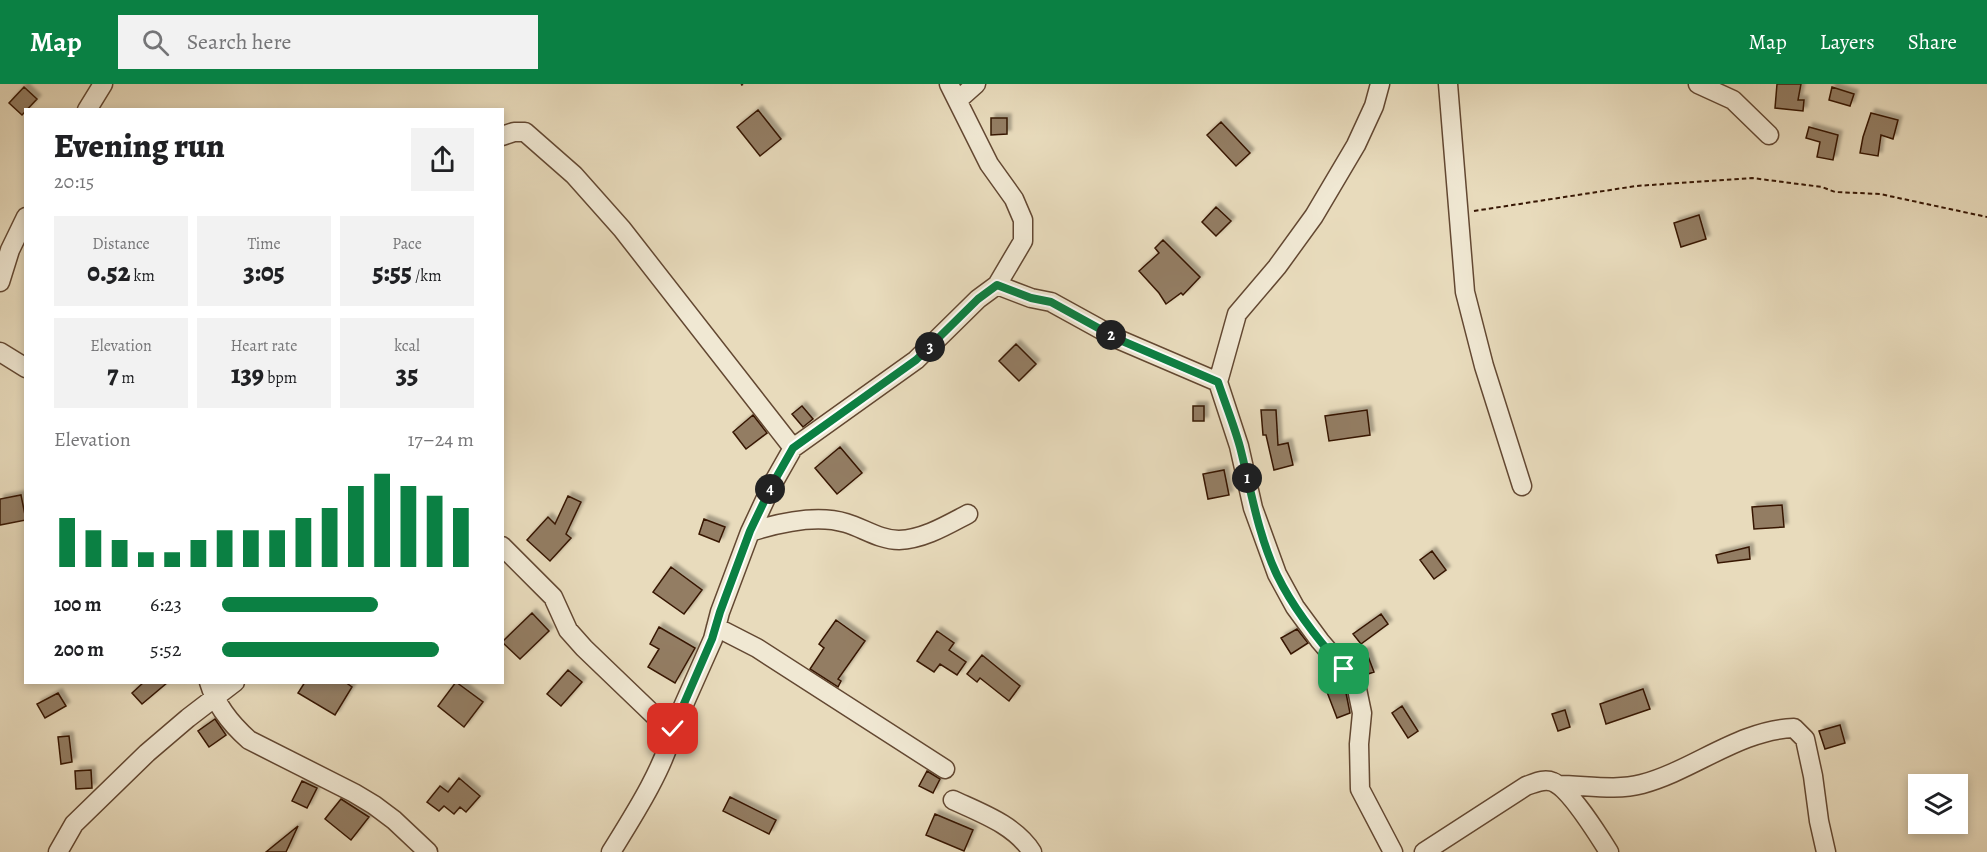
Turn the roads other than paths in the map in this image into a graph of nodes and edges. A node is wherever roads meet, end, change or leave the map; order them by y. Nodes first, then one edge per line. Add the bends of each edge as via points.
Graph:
1 (104, 84) edge
2 (976, 84) edge
3 (1380, 84) edge
4 (1448, 84) edge
5 (1698, 84) edge
6 (953, 92) edge
7 (88, 108) edge
8 (504, 135) edge
9 (1769, 135) dead end
10 (22, 224) edge
11 (0, 232) edge
12 (0, 282) edge
13 (997, 285) junction
14 (0, 352) edge
15 (24, 367) edge
16 (1218, 382) junction
17 (793, 448) junction
18 (1522, 486) dead end
19 (968, 514) dead end
20 (750, 531) junction
21 (504, 548) edge
22 (716, 627) junction
23 (229, 684) edge
24 (212, 690) edge
25 (673, 729) junction
26 (945, 769) dead end
27 (1558, 785) junction
28 (953, 800) dead end
29 (58, 852) edge
30 (428, 852) edge
31 (611, 852) edge
32 (1032, 852) edge
33 (1393, 852) edge
34 (1424, 852) edge
35 (1609, 852) edge
36 (1826, 852) edge

1 - 7 street
2 - 6 street
3 - 16 street via 1356,145 1314,216 1237,314
4 - 18 street via 1465,292
5 - 9 street via 1733,100
6 - 13 street via 1023,220 1023,241
8 - 17 street via 525,132 574,175 622,229
10 - 11 street
10 - 12 street
13 - 16 street via 1051,302 1120,340
13 - 17 street via 916,360
14 - 15 street
16 - 33 street via 1276,574 1295,607 1358,689 1362,713 1360,789
17 - 20 street
19 - 20 street via 929,534 898,540 844,522 813,520 784,522
20 - 22 street
21 - 25 street via 553,597 568,630 584,648
22 - 25 street
22 - 26 street via 757,648
23 - 24 street
24 - 29 street via 188,718 74,824
24 - 30 street via 224,714 249,740 374,805
25 - 31 street via 650,785
27 - 34 street via 1544,780 1526,786
27 - 35 street
27 - 36 street via 1641,785 1741,740 1794,728 1805,739
28 - 32 street via 1008,828

